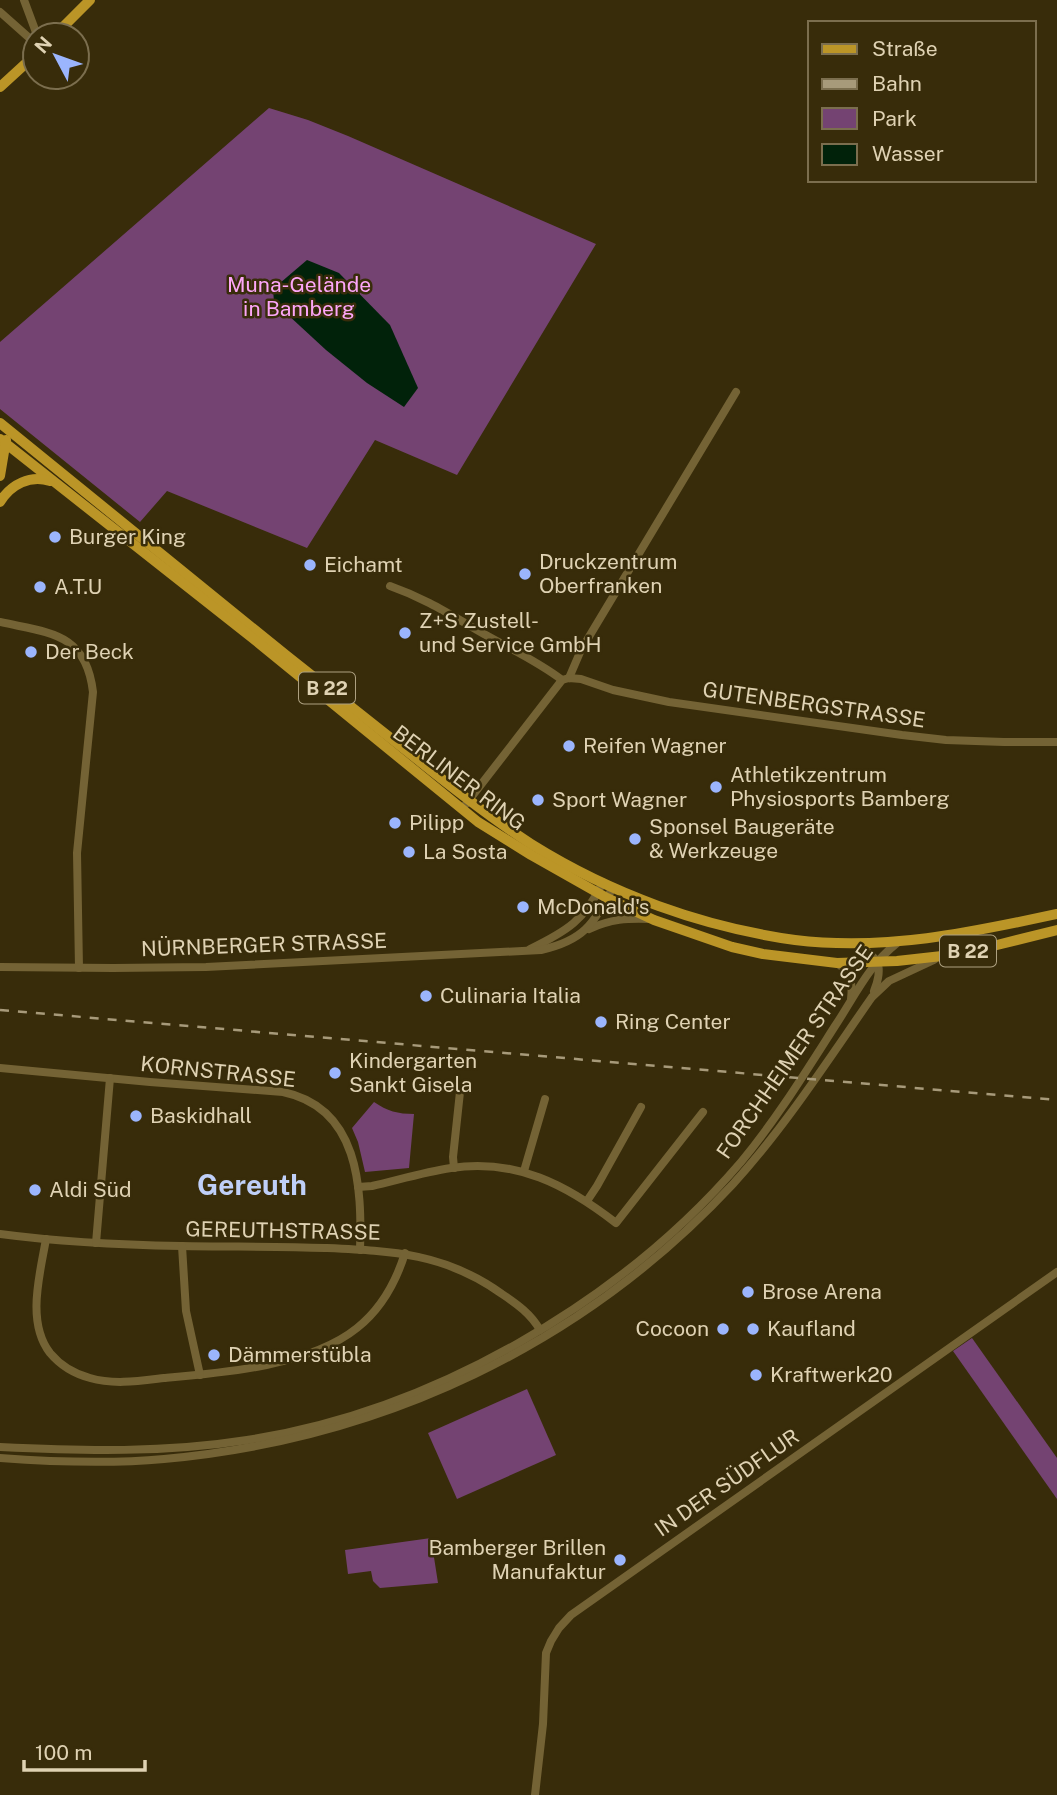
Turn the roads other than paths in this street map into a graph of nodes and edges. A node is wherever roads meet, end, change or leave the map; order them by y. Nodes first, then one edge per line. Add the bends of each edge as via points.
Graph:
1 (23, 0) edge
2 (90, 0) edge
3 (0, 12) edge
4 (31, 21) edge
5 (69, 21) edge
6 (21, 31) edge
7 (21, 68) edge
8 (0, 87) edge
9 (736, 392) dead end
10 (0, 423) edge
11 (23, 442) junction
12 (2, 444) edge
13 (0, 476) edge
14 (57, 484) junction
15 (0, 502) edge
16 (390, 586) dead end
17 (0, 622) edge
18 (566, 679) junction
19 (1057, 742) edge
20 (469, 800) junction
21 (461, 809) junction
22 (608, 885) junction
23 (602, 896) junction
24 (1057, 914) edge
25 (654, 920) junction
26 (586, 930) junction
27 (1057, 930) edge
28 (897, 943) junction
29 (856, 944) junction
30 (528, 950) junction
31 (942, 956) junction
32 (837, 962) junction
33 (876, 962) junction
34 (0, 967) edge
35 (79, 968) junction
36 (872, 997) junction
37 (850, 1002) junction
38 (0, 1068) edge
39 (110, 1078) junction
40 (460, 1092) dead end
41 (545, 1099) dead end
42 (641, 1107) dead end
43 (703, 1112) dead end
44 (454, 1168) junction
45 (524, 1171) junction
46 (358, 1187) junction
47 (587, 1201) junction
48 (0, 1234) edge
49 (46, 1239) junction
50 (96, 1243) junction
51 (181, 1246) junction
52 (360, 1250) junction
53 (405, 1253) junction
54 (1057, 1272) edge
55 (540, 1331) junction
56 (200, 1375) junction
57 (0, 1447) edge
58 (0, 1458) edge
59 (534, 1795) edge

1 - 4 street
2 - 5 main road
3 - 6 street
7 - 8 main road
9 - 18 street
10 - 11 main road, BERLINER RING
10 - 12 main road via 5,433
11 - 12 main road
11 - 20 main road, BERLINER RING / B 22
12 - 13 main road
12 - 14 main road, BERLINER RING
14 - 15 main road via 27,480 10,489
14 - 21 main road, BERLINER RING / B 22
16 - 18 street, GUTENBERGSTRASSE via 432,603
17 - 35 street via 65,639 91,674 77,853
18 - 19 street, GUTENBERGSTRASSE via 669,702 809,723 941,739
18 - 20 street
20 - 21 street
20 - 22 main road, BERLINER RING / B 22 via 533,845
21 - 23 main road, BERLINER RING / B 22
22 - 23 street
22 - 29 main road, BERLINER RING / B 22 via 664,909 735,929
23 - 25 main road, BERLINER RING / B 22
23 - 26 street, NÜRNBERGER STRASSE
23 - 30 street, NÜRNBERGER STRASSE via 569,929
24 - 28 main road, BERLINER RING / B 22
25 - 26 street via 611,920
25 - 32 main road, BERLINER RING / B 22 via 732,947
26 - 30 street, NÜRNBERGER STRASSE via 555,947
27 - 31 main road, BERLINER RING / B 22
28 - 29 main road, BERLINER RING / B 22
28 - 33 street, FORCHHEIMER STRASSE
29 - 33 street
30 - 35 street, NÜRNBERGER STRASSE via 206,967
31 - 33 main road, BERLINER RING / B 22
31 - 36 street, FORCHHEIMER STRASSE via 889,981
32 - 33 main road, BERLINER RING / B 22
32 - 37 street via 851,980
33 - 36 street via 880,974
33 - 37 street, FORCHHEIMER STRASSE
34 - 35 street, NÜRNBERGER STRASSE
36 - 58 street, FORCHHEIMER STRASSE via 767,1143 713,1204 620,1287 512,1357 393,1410 279,1442 163,1459 76,1462
37 - 55 street, FORCHHEIMER STRASSE via 782,1107 726,1179 638,1261
38 - 39 street, KORNSTRASSE
39 - 46 street, KORNSTRASSE via 300,1097 332,1119 346,1139
39 - 50 street
40 - 44 street
41 - 45 street
42 - 47 street
43 - 47 street via 616,1223
44 - 45 street
44 - 46 street
45 - 47 street
46 - 52 street, KORNSTRASSE
48 - 49 street, GEREUTHSTRASSE
49 - 50 street, GEREUTHSTRASSE
49 - 56 street via 38,1318 42,1337 63,1365 92,1379 121,1383
50 - 51 street, GEREUTHSTRASSE
51 - 52 street, GEREUTHSTRASSE
51 - 56 street via 186,1311
52 - 53 street, GEREUTHSTRASSE
53 - 55 street, GEREUTHSTRASSE via 460,1269 487,1283 526,1312
53 - 56 street via 382,1301 356,1329 338,1340 260,1366
54 - 59 street, IN DER SÜDFLUR via 571,1615 547,1653
55 - 57 street, FORCHHEIMER STRASSE via 492,1358 388,1403 286,1433 161,1450

